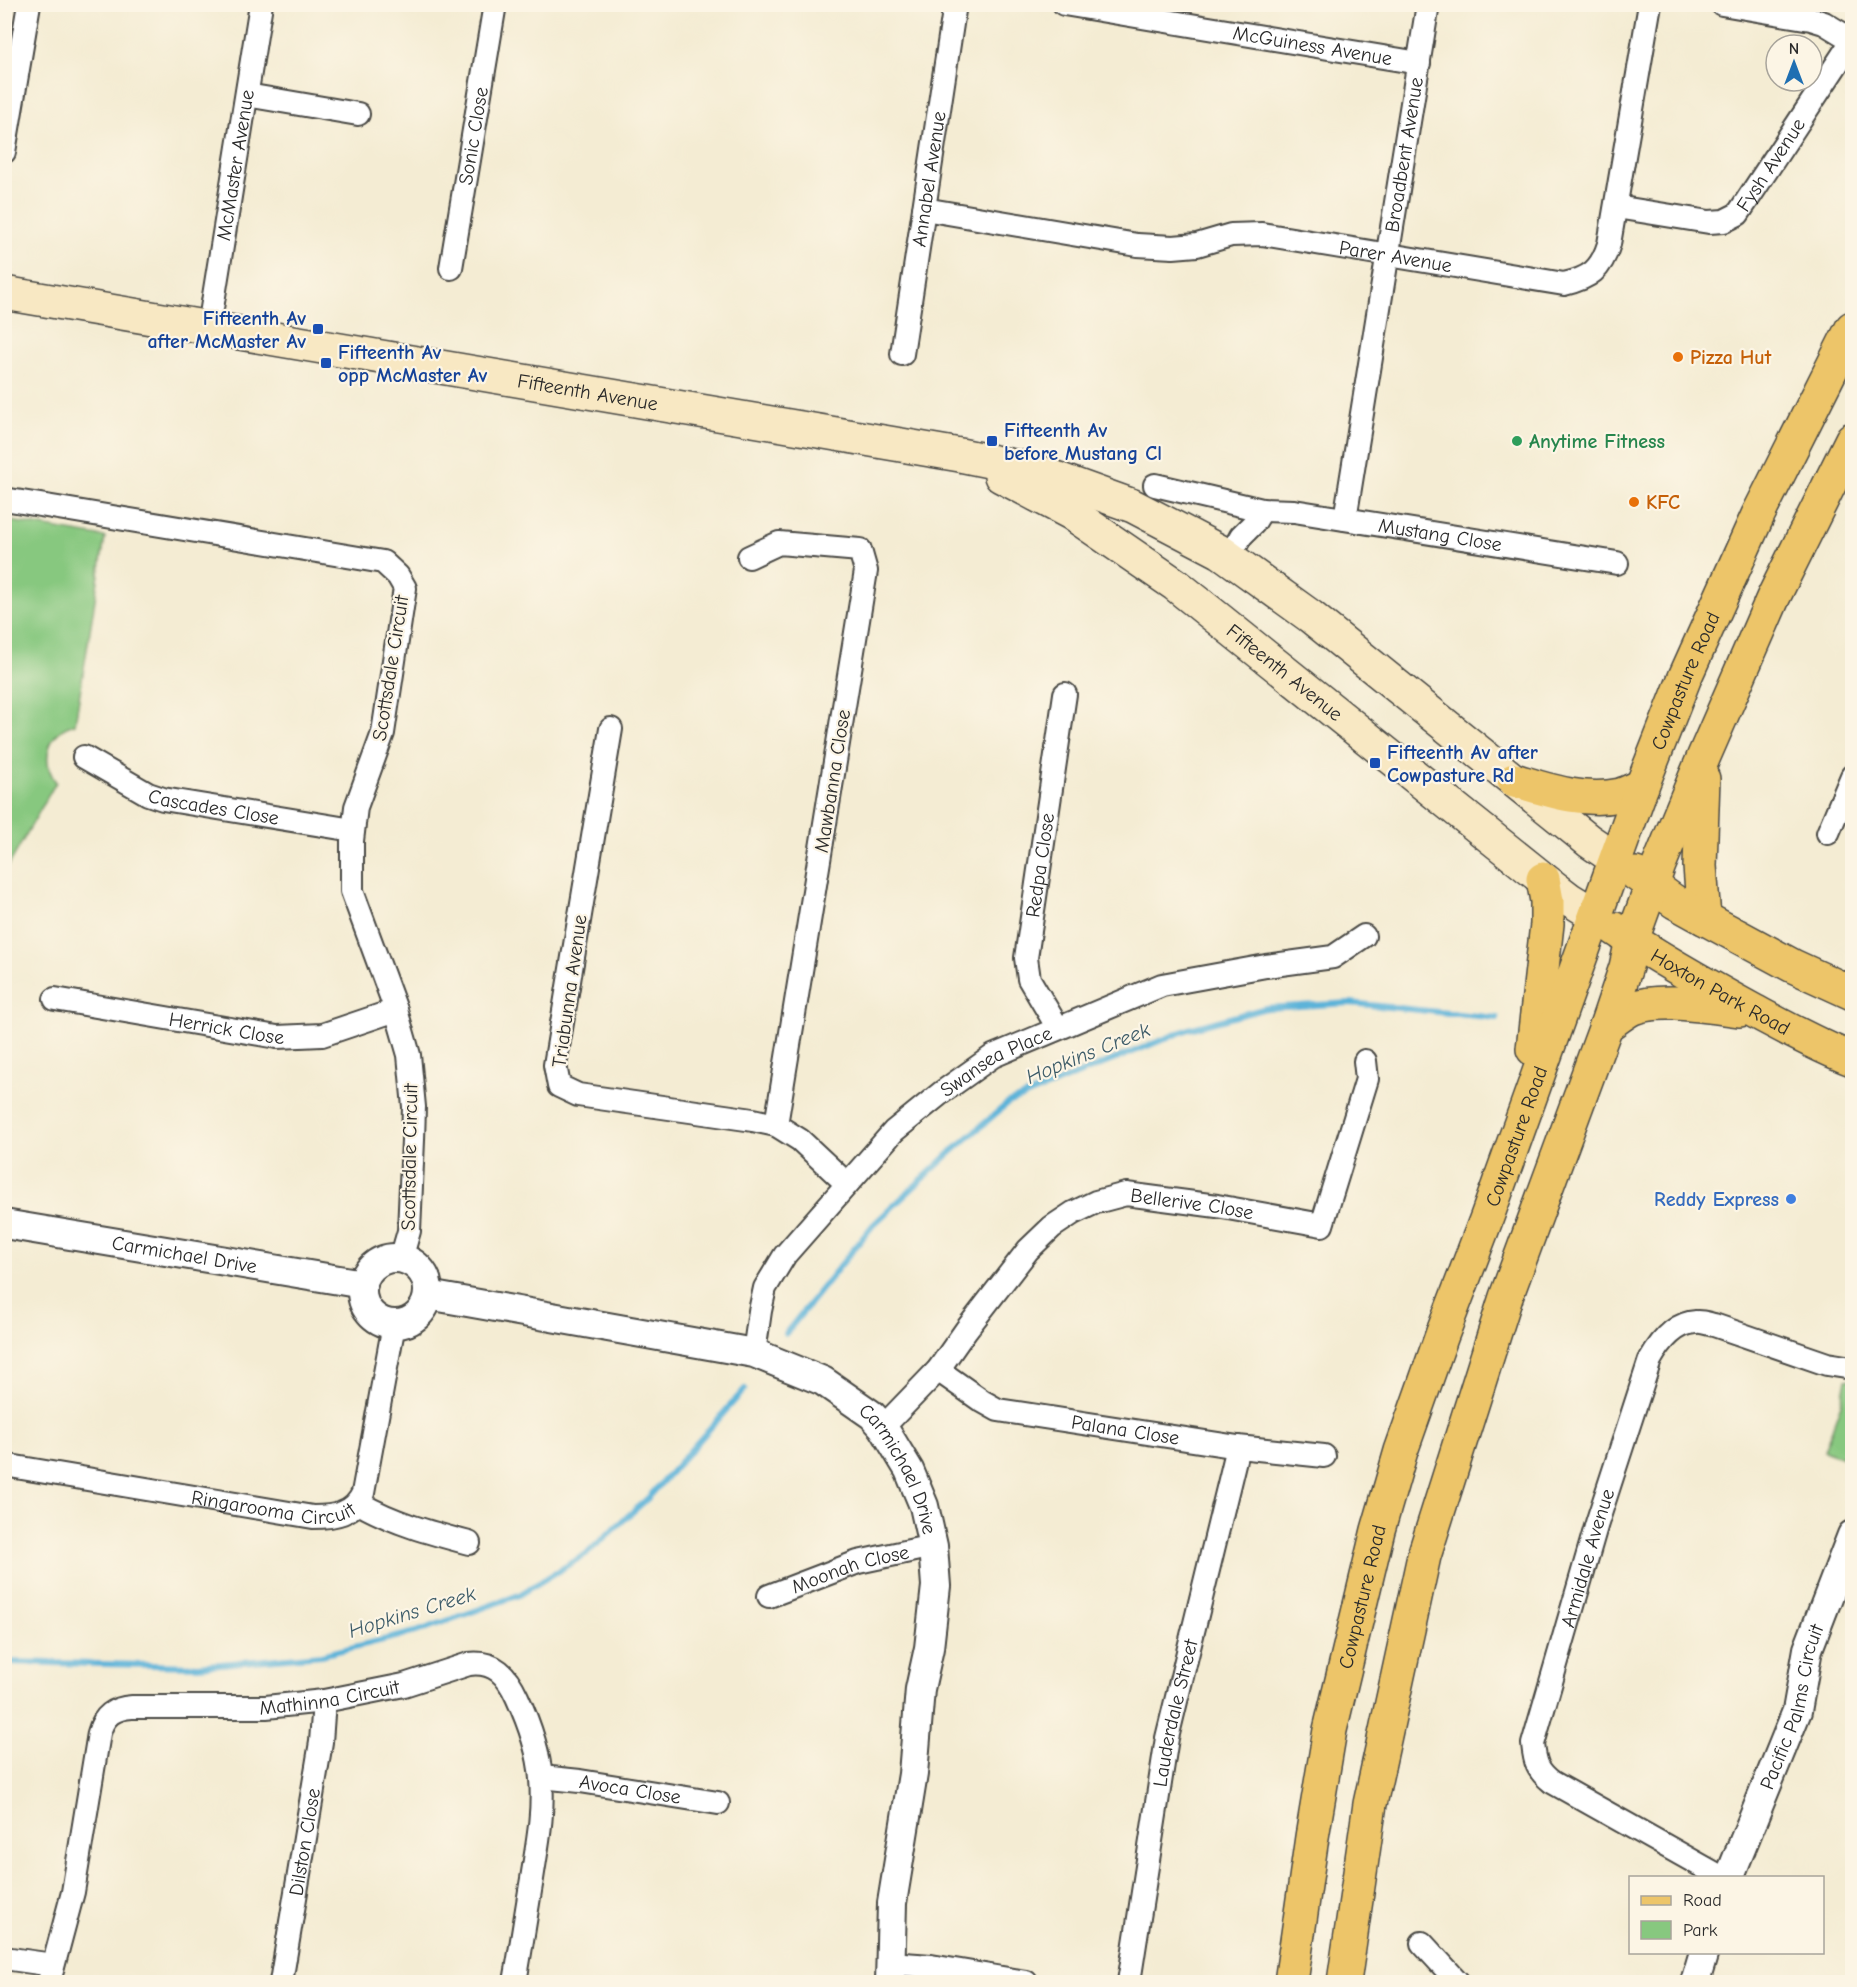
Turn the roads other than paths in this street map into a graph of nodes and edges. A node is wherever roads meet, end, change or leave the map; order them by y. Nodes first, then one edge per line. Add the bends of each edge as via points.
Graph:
1 (29, 4) edge
2 (261, 4) edge
3 (495, 4) edge
4 (956, 4) edge
5 (1064, 4) edge
6 (1428, 4) edge
7 (1650, 4) edge
8 (1722, 4) edge
9 (1167, 13) edge
10 (1852, 41) edge
11 (1419, 63) junction
12 (247, 94) junction
13 (358, 114) dead end
14 (4, 152) edge
15 (1616, 207) junction
16 (924, 209) junction
17 (1388, 255) junction
18 (451, 268) dead end
19 (4, 293) edge
20 (209, 327) junction
21 (1852, 328) edge
22 (902, 354) dead end
23 (1852, 439) edge
24 (960, 455) junction
25 (1155, 485) dead end
26 (4, 499) edge
27 (1262, 510) junction
28 (1345, 519) junction
29 (749, 557) dead end
30 (1228, 558) junction
31 (1617, 563) dead end
32 (1065, 694) dead end
33 (611, 729) dead end
34 (1704, 756) junction
35 (84, 757) dead end
36 (1852, 776) edge
37 (1514, 780) junction
38 (1642, 786) junction
39 (353, 830) junction
40 (1828, 834) dead end
41 (1617, 860) junction
42 (1543, 879) junction
43 (1652, 885) junction
44 (1595, 915) junction
45 (1704, 918) junction
46 (1364, 936) dead end
47 (1632, 940) junction
48 (1852, 993) edge
49 (55, 999) dead end
50 (396, 1011) junction
51 (1754, 1011) junction
52 (1606, 1026) junction
53 (1058, 1028) junction
54 (1852, 1059) edge
55 (1365, 1061) dead end
56 (1526, 1108) junction
57 (776, 1125) junction
58 (847, 1184) junction
59 (4, 1224) edge
60 (401, 1259) junction
61 (363, 1284) junction
62 (428, 1295) junction
63 (394, 1323) junction
64 (754, 1353) junction
65 (1852, 1368) edge
66 (938, 1370) junction
67 (883, 1427) junction
68 (1238, 1447) junction
69 (1324, 1456) dead end
70 (4, 1465) edge
71 (359, 1503) junction
72 (1852, 1535) edge
73 (469, 1543) dead end
74 (933, 1546) junction
75 (769, 1596) dead end
76 (324, 1701) junction
77 (541, 1777) junction
78 (718, 1803) dead end
79 (1720, 1876) edge
80 (1730, 1876) edge
81 (1422, 1943) dead end
82 (1704, 1954) edge
83 (4, 1958) edge
84 (890, 1973) edge
85 (51, 1974) edge
86 (282, 1983) edge
87 (515, 1983) edge
88 (1026, 1983) edge
89 (1129, 1983) edge
90 (1291, 1983) edge
91 (1344, 1983) edge
92 (1458, 1983) edge
93 (1695, 1983) edge

1 - 14 street
2 - 12 street, McMaster Avenue
3 - 18 street, Sonic Close
4 - 16 street, Annabel Avenue
5 - 9 street, McGuiness Avenue
6 - 11 street, Broadbent Avenue
7 - 15 street, Parer Avenue
8 - 10 street via 1811,19
9 - 11 street, McGuiness Avenue
10 - 15 street, Fysh Avenue via 1738,214 1724,221 1709,222
11 - 17 street, Broadbent Avenue
12 - 13 street
12 - 20 street, McMaster Avenue
15 - 17 street, Parer Avenue via 1605,258 1581,280 1564,284
16 - 17 street, Parer Avenue via 1137,245 1189,246 1231,235 1262,234
16 - 22 street, Annabel Avenue
17 - 28 street, Broadbent Avenue
19 - 20 main road, Fifteenth Avenue
20 - 24 main road, Fifteenth Avenue
21 - 38 main road, Cowpasture Road via 1758,515 1685,677
23 - 34 main road via 1773,598
24 - 30 main road, Fifteenth Avenue via 1033,470 1133,506
24 - 42 main road, Fifteenth Avenue via 1071,513 1176,585
25 - 27 street, Mustang Close
26 - 39 street, Scottsdale Circuit via 383,562 398,576 405,588 384,733 356,807
27 - 28 street, Mustang Close
27 - 30 street
28 - 31 street, Mustang Close
29 - 57 street, Mawbanna Close via 779,543 860,550 866,571
30 - 37 main road, Fifteenth Avenue via 1310,616
32 - 53 street, Redpa Close via 1026,958 1029,979
33 - 57 street, Triabunna Avenue via 555,1065 559,1086 578,1095
34 - 43 main road
34 - 45 main road via 1700,866
35 - 39 street, Cascades Close via 163,799
36 - 40 street
37 - 38 main road via 1565,795 1600,797 1621,795
37 - 41 main road, Fifteenth Avenue
38 - 41 main road, Cowpasture Road
39 - 50 street, Scottsdale Circuit via 352,891
41 - 43 main road
41 - 44 main road, Cowpasture Road
42 - 44 main road, Fifteenth Avenue
42 - 56 main road via 1547,924
43 - 45 main road
43 - 47 main road
44 - 47 main road, Hoxton Park Road
44 - 56 main road, Cowpasture Road
45 - 48 main road
46 - 53 street, Swansea Place via 1333,957 1162,985
47 - 51 main road, Hoxton Park Road
47 - 52 main road
49 - 50 street, Herrick Close via 277,1037 322,1035
50 - 60 street, Scottsdale Circuit via 409,1055 414,1107 409,1231
51 - 52 main road via 1650,1004 1632,1008
51 - 54 main road, Hoxton Park Road
52 - 91 main road via 1506,1297 1424,1556 1371,1804
53 - 58 street, Swansea Place via 993,1056 941,1093 894,1131
55 - 66 street, Bellerive Close via 1367,1079 1322,1225 1136,1195 1096,1202 1073,1212 1028,1250
56 - 90 main road, Cowpasture Road via 1401,1451 1378,1530 1330,1730
57 - 58 street, Triabunna Avenue via 800,1140
58 - 64 street, Swansea Place via 785,1255 765,1288
59 - 61 street, Carmichael Drive
60 - 61 street via 383,1260 375,1265
60 - 62 street via 421,1270
61 - 63 street via 368,1310 384,1322
62 - 63 street via 417,1315
62 - 64 street, Carmichael Drive
63 - 71 street, Ringarooma Circuit via 366,1484
64 - 67 street, Carmichael Drive via 823,1381 872,1414
65 - 79 street, Armidale Avenue via 1827,1364 1695,1322 1660,1341 1650,1360 1597,1523 1533,1744 1540,1773 1552,1782
66 - 67 street, Bellerive Close
66 - 68 street, Palana Close via 999,1410
67 - 74 street, Carmichael Drive via 918,1488
68 - 69 street, Palana Close
68 - 89 street, Lauderdale Street via 1167,1738
70 - 71 street, Ringarooma Circuit via 313,1517 340,1514
71 - 73 street via 390,1519
72 - 80 street, Pacific Palms Circuit via 1808,1649 1797,1711
74 - 75 street, Moonah Close via 858,1562
74 - 84 street, Carmichael Drive via 935,1607 920,1689 913,1774 892,1903
76 - 77 street, Mathinna Circuit via 404,1685 469,1664 488,1664 506,1677 518,1698 531,1729
76 - 85 street, Mathinna Circuit via 266,1707 123,1707 108,1715 99,1733 73,1892
76 - 86 street, Dilston Close via 321,1742
77 - 78 street, Avoca Close
77 - 87 street, Mathinna Circuit via 537,1849
81 - 92 street
82 - 93 street
83 - 85 street
84 - 88 street via 931,1966

